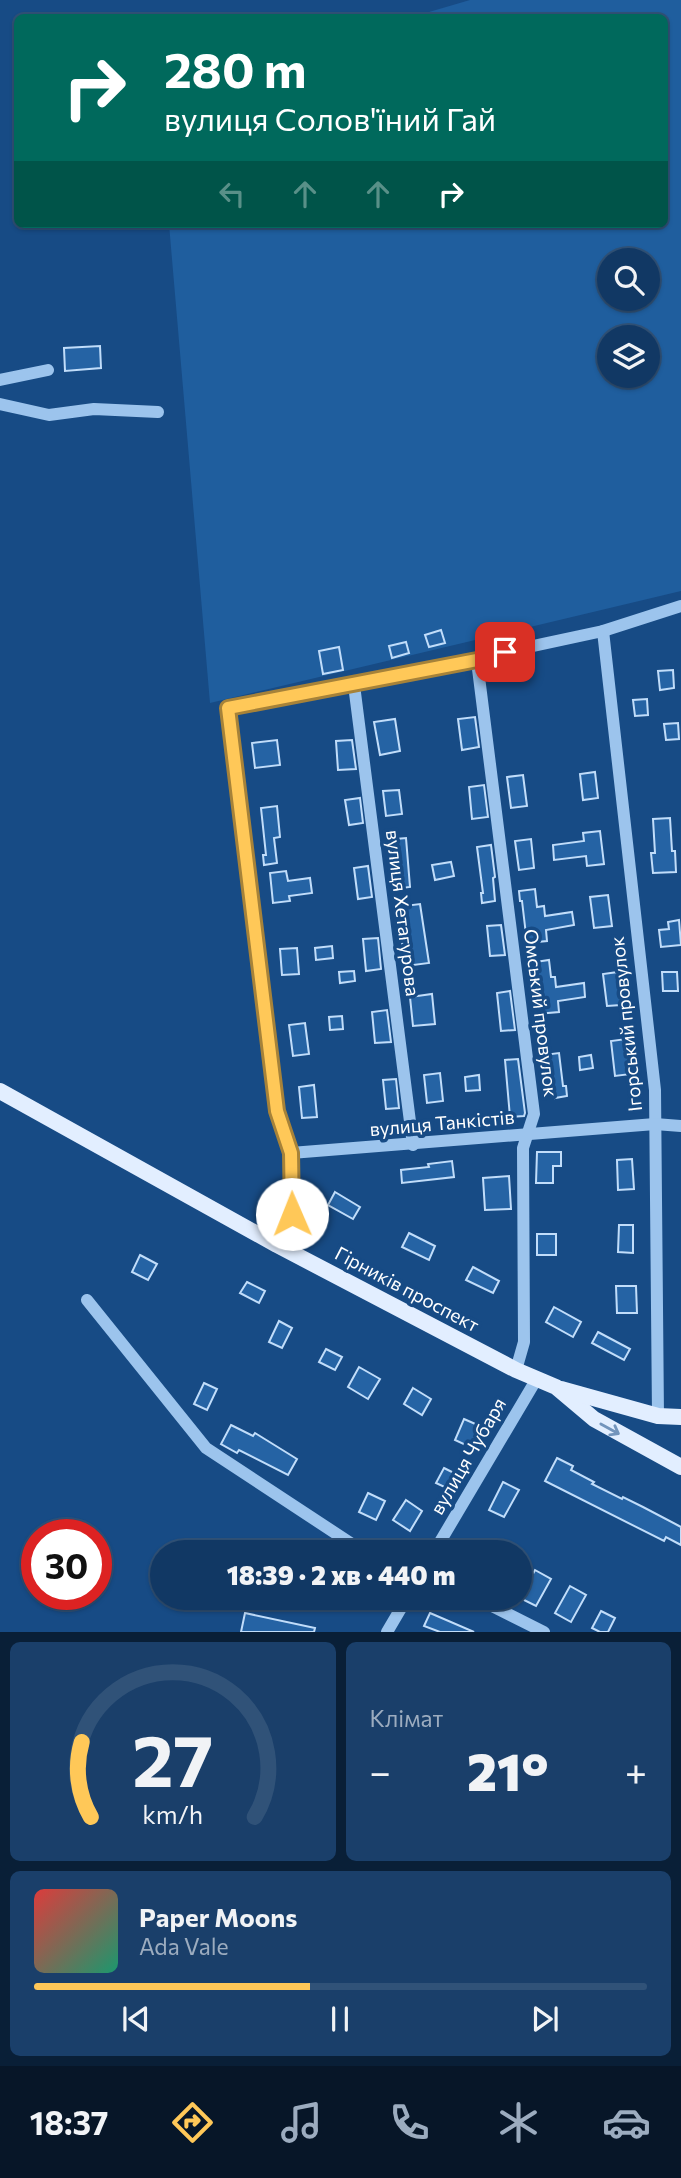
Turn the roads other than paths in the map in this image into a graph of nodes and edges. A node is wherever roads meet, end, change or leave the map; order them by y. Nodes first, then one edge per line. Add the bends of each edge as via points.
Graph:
1 (48, 370) dead end
2 (0, 380) edge
3 (0, 404) edge
4 (158, 412) dead end
5 (681, 606) edge
6 (603, 631) junction
7 (477, 660) junction
8 (354, 685) junction
9 (0, 1091) edge
10 (655, 1124) junction
11 (681, 1126) edge
12 (528, 1135) junction
13 (413, 1145) junction
14 (291, 1153) junction
15 (277, 1245) junction
16 (88, 1300) dead end
17 (516, 1370) junction
18 (536, 1380) junction
19 (556, 1387) junction
20 (659, 1416) junction
21 (681, 1417) edge
22 (681, 1467) edge
23 (346, 1540) edge
24 (441, 1540) edge
25 (400, 1610) edge
26 (500, 1610) edge
27 (387, 1632) edge
28 (544, 1632) edge

1 - 2 street
3 - 4 street via 49,415 94,409
5 - 6 street
6 - 7 street
6 - 10 street, Ігорський провулок via 655,1090
7 - 8 street
7 - 12 street, Омський провулок via 534,1114
8 - 13 street, вулиця Хетагурова
8 - 14 street via 228,708 277,1111
9 - 15 main road, Гірників проспект
10 - 11 street, вулиця Танкістів
10 - 12 street, вулиця Танкістів
10 - 20 street, Ігорський провулок
12 - 13 street, вулиця Танкістів
12 - 17 street, Омський провулок via 523,1148 524,1342
13 - 14 street, вулиця Танкістів
14 - 15 street via 292,1214
15 - 17 main road, Гірників проспект
16 - 23 street via 206,1448
17 - 18 main road, Гірників проспект
18 - 19 main road, Гірників проспект
18 - 24 street, вулиця Чубаря
19 - 20 main road
19 -> 22 main road, Гірників проспект via 594,1419
20 - 21 main road
25 - 27 street
26 - 28 street

